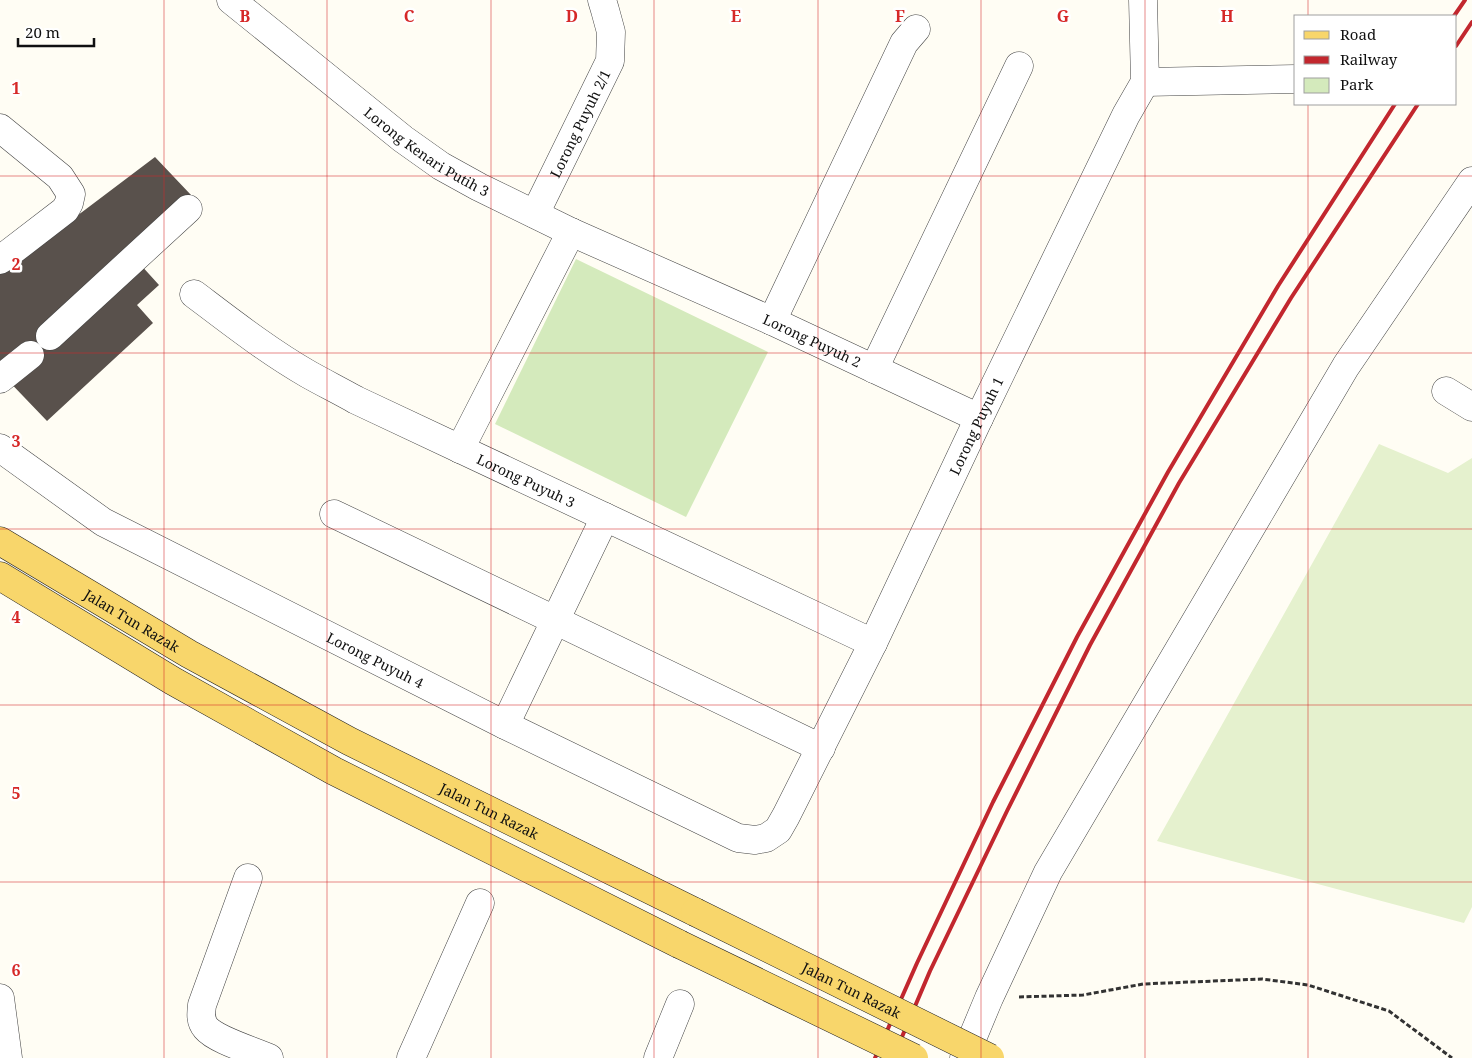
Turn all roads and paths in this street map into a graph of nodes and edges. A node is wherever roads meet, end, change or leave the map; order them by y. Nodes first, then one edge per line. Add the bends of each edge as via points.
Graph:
1 (230, 0) edge
2 (602, 0) edge
3 (1142, 0) edge
4 (916, 29) dead end
5 (1020, 66) dead end
6 (1294, 79) edge
7 (1145, 82) junction
8 (0, 128) edge
9 (1472, 180) edge
10 (188, 209) dead end
11 (535, 214) junction
12 (571, 232) junction
13 (0, 260) edge
14 (644, 265) joint
15 (194, 294) dead end
16 (772, 321) junction
17 (50, 336) dead end
18 (30, 355) dead end
19 (874, 369) junction
20 (0, 378) edge
21 (1446, 391) dead end
22 (1472, 407) edge
23 (979, 418) junction
24 (0, 448) edge
25 (460, 449) junction
26 (334, 514) dead end
27 (605, 517) junction
28 (0, 541) edge
29 (0, 576) edge
30 (556, 620) junction
31 (873, 643) junction
32 (505, 725) junction
33 (821, 748) junction
34 (766, 838) joint
35 (248, 878) dead end
36 (480, 903) dead end
37 (989, 998) junction
38 (0, 999) edge
39 (680, 1004) dead end
40 (8, 1058) edge
41 (269, 1058) edge
42 (410, 1058) edge
43 (658, 1058) edge
44 (914, 1058) edge
45 (964, 1058) edge
46 (990, 1058) edge
47 (1452, 1058) edge

1 - 11 street, Lorong Kenari Putih 3 via 441,166
2 - 11 street, Lorong Puyuh 2/1 via 611,32 610,61
3 - 7 street
4 - 16 street via 904,44
5 - 19 street
6 - 7 street
7 - 23 street, Lorong Puyuh 1
8 - 13 street via 60,178 71,194 64,210
9 - 37 street via 1341,375 1048,872
10 - 17 street
11 - 12 street, Lorong Kenari Putih 3
12 - 14 street, Lorong Kenari Putih 3
12 - 25 street
14 - 16 street, Lorong Puyuh 2
15 - 25 street, Lorong Puyuh 3 via 307,374
16 - 19 street, Lorong Puyuh 2
18 - 20 street
19 - 23 street, Lorong Puyuh 2
21 - 22 street
23 - 31 street, Lorong Puyuh 1
24 - 32 street, Lorong Puyuh 4 via 103,522
25 - 27 street, Lorong Puyuh 3
26 - 30 street
27 - 30 street
27 - 31 street, Lorong Puyuh 3
28 - 46 main road, Jalan Tun Razak, bridge via 189,654 349,741
29 - 44 main road, bridge via 173,681 334,771
30 - 32 street
30 - 33 street
31 - 33 street, Lorong Puyuh 1
32 - 34 street, Lorong Puyuh 4 via 738,838
33 - 34 street, Lorong Puyuh 1 via 778,830
35 - 41 street via 202,1005 201,1016 204,1026 213,1034
36 - 42 street
37 - 45 street
37 - 47 path via 1083,995 1143,984 1262,979 1308,985 1389,1011
38 - 40 street
39 - 43 street

